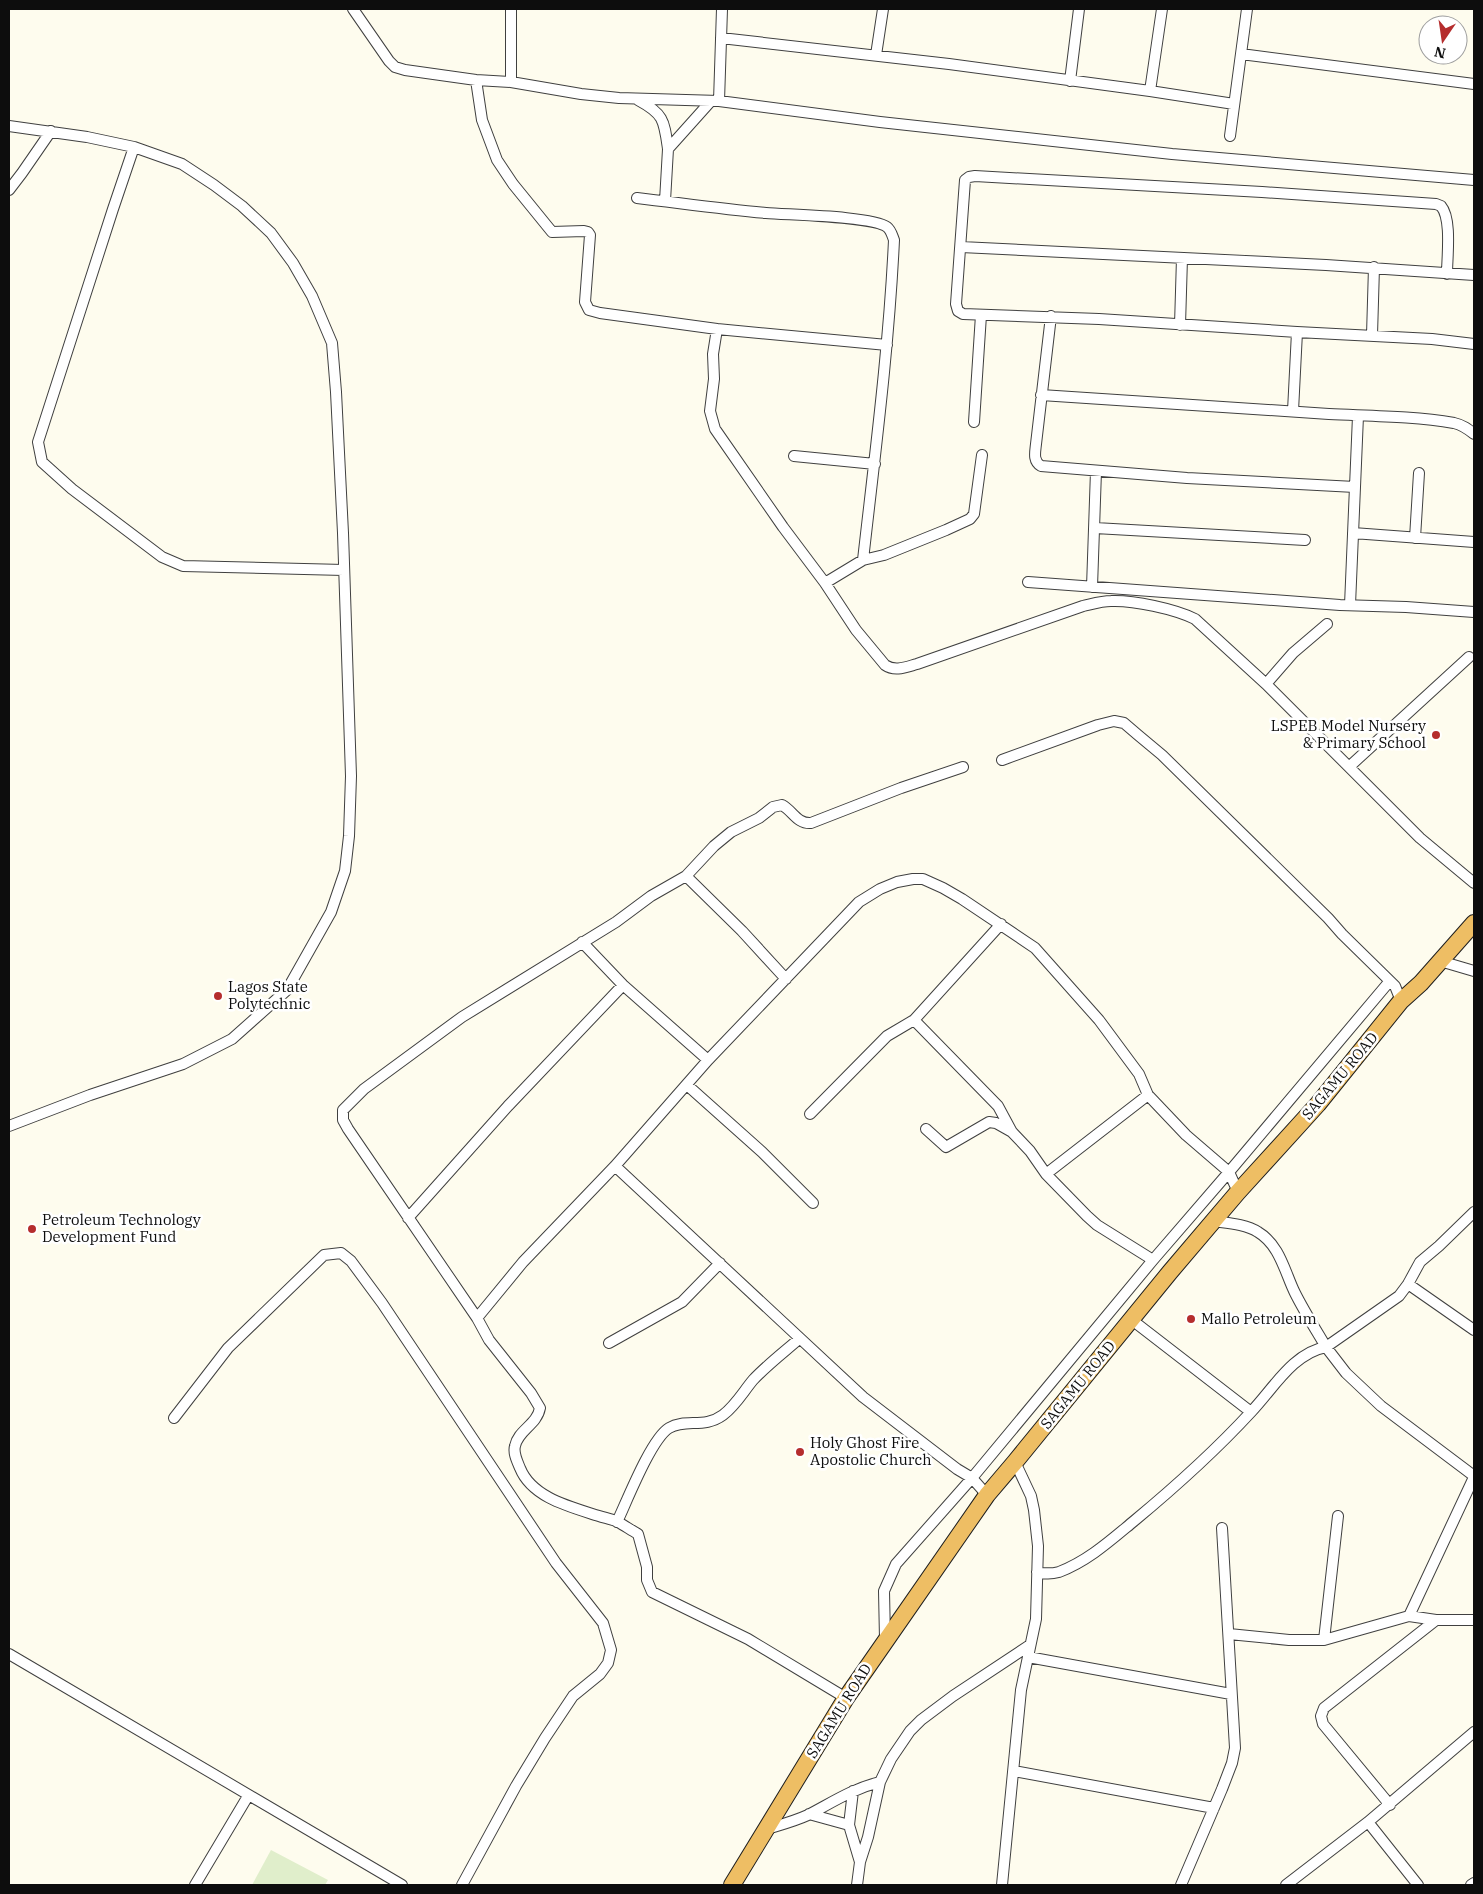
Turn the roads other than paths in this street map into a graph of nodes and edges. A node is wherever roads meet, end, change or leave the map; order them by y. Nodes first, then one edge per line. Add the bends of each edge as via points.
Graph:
1 (353, 9) edge
2 (511, 9) edge
3 (722, 9) edge
4 (883, 9) edge
5 (1080, 9) edge
6 (1162, 9) edge
7 (1247, 9) edge
8 (721, 38) junction
9 (1241, 54) junction
10 (876, 55) junction
11 (476, 80) junction
12 (1070, 81) junction
13 (512, 82) junction
14 (1474, 84) edge
15 (1150, 91) junction
16 (638, 100) junction
17 (715, 101) junction
18 (1234, 104) junction
19 (9, 126) edge
20 (51, 131) junction
21 (1230, 136) dead end
22 (134, 146) junction
23 (668, 149) junction
24 (1474, 180) edge
25 (9, 190) edge
26 (637, 198) dead end
27 (665, 201) junction
28 (961, 247) junction
29 (1182, 258) junction
30 (1374, 267) junction
31 (1447, 274) junction
32 (1474, 275) edge
33 (981, 315) junction
34 (1051, 316) junction
35 (1180, 324) junction
36 (716, 329) junction
37 (1297, 332) junction
38 (1372, 335) junction
39 (1474, 344) edge
40 (886, 345) junction
41 (1041, 395) junction
42 (1293, 411) junction
43 (1358, 416) junction
44 (974, 422) dead end
45 (1474, 434) edge
46 (982, 455) dead end
47 (794, 456) dead end
48 (875, 464) junction
49 (1096, 471) junction
50 (1419, 473) dead end
51 (1355, 487) junction
52 (1094, 528) junction
53 (1353, 533) junction
54 (1415, 538) junction
55 (1305, 540) dead end
56 (1474, 542) edge
57 (862, 560) junction
58 (344, 570) junction
59 (1028, 582) dead end
60 (825, 583) junction
61 (1092, 587) junction
62 (1350, 605) junction
63 (1474, 612) edge
64 (1327, 624) dead end
65 (1469, 657) dead end
66 (1266, 684) junction
67 (1002, 760) dead end
68 (1350, 766) junction
69 (963, 767) dead end
70 (686, 876) junction
71 (1474, 883) edge
72 (1474, 923) edge
73 (1001, 924) junction
74 (582, 942) junction
75 (1440, 961) junction
76 (1474, 971) edge
77 (786, 979) junction
78 (1390, 982) junction
79 (623, 985) junction
80 (1401, 1001) junction
81 (914, 1020) junction
82 (708, 1060) junction
83 (687, 1085) junction
84 (1148, 1095) junction
85 (810, 1114) dead end
86 (9, 1126) edge
87 (926, 1129) dead end
88 (1012, 1132) junction
89 (614, 1166) junction
90 (1229, 1172) junction
91 (1046, 1174) junction
92 (1238, 1192) junction
93 (813, 1203) dead end
94 (1474, 1212) edge
95 (408, 1218) junction
96 (1213, 1221) junction
97 (1152, 1260) junction
98 (720, 1263) junction
99 (1408, 1284) junction
100 (477, 1318) junction
101 (1132, 1320) junction
102 (1474, 1330) edge
103 (799, 1339) junction
104 (610, 1343) dead end
105 (1326, 1347) junction
106 (1251, 1412) junction
107 (174, 1418) dead end
108 (1016, 1462) junction
109 (1474, 1476) edge
110 (972, 1478) junction
111 (987, 1495) junction
112 (1338, 1516) dead end
113 (617, 1522) junction
114 (1222, 1528) dead end
115 (1037, 1572) junction
116 (1409, 1616) junction
117 (1436, 1620) junction
118 (1474, 1620) edge
119 (1229, 1634) junction
120 (885, 1639) junction
121 (1324, 1640) junction
122 (1030, 1645) junction
123 (9, 1654) edge
124 (1028, 1657) junction
125 (1231, 1694) junction
126 (846, 1698) junction
127 (1474, 1732) edge
128 (1014, 1771) junction
129 (880, 1782) junction
130 (853, 1791) junction
131 (248, 1796) junction
132 (1390, 1805) junction
133 (1214, 1808) junction
134 (809, 1814) junction
135 (1368, 1822) junction
136 (849, 1825) junction
137 (767, 1829) junction
138 (860, 1862) junction
139 (1474, 1883) edge
140 (195, 1885) edge
141 (402, 1885) edge
142 (462, 1885) edge
143 (732, 1885) edge
144 (857, 1885) edge
145 (1002, 1885) edge
146 (1181, 1885) edge
147 (1286, 1885) edge
148 (1418, 1885) edge
149 (1471, 1885) edge

1 - 11 street via 395,67
2 - 13 street
3 - 8 street
4 - 10 street
5 - 12 street
6 - 15 street
7 - 9 street
8 - 10 street
8 - 17 street
9 - 14 street
9 - 18 street
10 - 12 street
11 - 13 street
11 - 36 street via 485,128 497,160 513,184 552,232 588,232 590,235 585,302 589,310
12 - 15 street
13 - 16 street
15 - 18 street
16 - 17 street
16 - 23 street via 653,108 662,118
17 - 23 street
17 - 24 street via 1172,154
18 - 21 street
19 - 20 street
20 - 22 street
20 - 25 street
22 - 58 street via 182,164 242,206 271,233 312,296 332,343
22 - 58 street via 38,442 42,462 72,489 162,557 183,566
23 - 27 street
26 - 27 street
27 - 40 street via 858,220 886,226 894,240
28 - 29 street
28 - 31 street via 965,180 969,177 1262,192 1436,204 1445,215
28 - 33 street via 958,311
29 - 30 street
29 - 35 street
30 - 31 street
30 - 38 street
31 - 32 street
33 - 34 street
33 - 44 street
34 - 35 street
34 - 41 street
35 - 37 street
36 - 40 street
36 - 60 street via 710,411 713,424
37 - 38 street
37 - 42 street
38 - 39 street
40 - 48 street
41 - 42 street
41 - 49 street via 1035,458 1038,464
42 - 43 street
43 - 45 street via 1456,424
43 - 51 street
46 - 57 street via 974,514 970,519 884,555
47 - 48 street
48 - 57 street
49 - 51 street
49 - 52 street
50 - 54 street
51 - 53 street
52 - 55 street
52 - 61 street
53 - 54 street
53 - 62 street
54 - 56 street
57 - 60 street
58 - 86 street via 350,836 345,872 331,912 312,949 287,990 232,1039 183,1064
59 - 61 street
60 - 66 street via 856,630 890,668 917,664 1083,606 1110,601 1184,614 1195,620
61 - 62 street
62 - 63 street
64 - 66 street via 1293,653
65 - 68 street
66 - 68 street
67 - 78 street via 1098,725 1114,721 1124,724 1162,755 1258,848
68 - 71 street via 1420,838
69 - 70 street via 811,823 805,824 786,808 777,805 725,837
70 - 74 street
70 - 77 street
72 - 75 highway, SAGAMU ROAD
73 - 77 street via 931,882 912,879 897,882 860,902
73 - 81 street
73 - 84 street via 1035,948 1083,1001 1139,1074
74 - 79 street
74 - 95 street via 462,1018 364,1089 343,1110 343,1120
75 - 76 street
75 - 80 highway, SAGAMU ROAD
77 - 82 street
78 - 80 street
78 - 90 street
79 - 82 street
79 - 95 street
80 - 92 highway, SAGAMU ROAD via 1318,1104
81 - 85 street via 882,1041
81 - 88 street via 998,1106
82 - 83 street
83 - 89 street
83 - 93 street
84 - 90 street via 1186,1135
84 - 91 street
87 - 88 street via 946,1147 989,1122
88 - 91 street
89 - 98 street
89 - 100 street via 523,1262
90 - 92 street
90 - 97 street
91 - 97 street via 1097,1225
92 - 96 highway, SAGAMU ROAD
94 - 99 street via 1420,1262
95 - 100 street
96 - 101 highway, SAGAMU ROAD
96 - 105 street via 1231,1223 1257,1231 1265,1237 1287,1269 1295,1293
97 - 110 street
98 - 103 street
98 - 104 street via 682,1302
99 - 102 street
99 - 105 street via 1392,1302
100 - 113 street via 540,1408 535,1422 517,1439 515,1446 515,1456 524,1479 538,1492
101 - 106 street
101 - 108 highway, SAGAMU ROAD
103 - 110 street via 863,1397
103 - 113 street via 714,1421 678,1425 668,1428 660,1436
105 - 106 street via 1314,1349 1298,1359
105 - 109 street via 1346,1373 1381,1406
106 - 115 street via 1177,1485 1093,1554 1058,1572
107 - 142 street via 228,1348 324,1255 341,1253 352,1261 382,1303 556,1563 603,1623 611,1650 608,1663 600,1674 573,1696 545,1738
108 - 111 highway, SAGAMU ROAD
108 - 115 street via 1034,1510
109 - 116 street
110 - 111 street
110 - 120 street via 896,1564 884,1592
111 - 120 highway, SAGAMU ROAD
112 - 121 street
113 - 126 street via 638,1534 652,1592 748,1639
114 - 119 street
115 - 122 street via 1036,1619
116 - 117 street
116 - 121 street
117 - 118 street
117 - 132 street via 1324,1708 1321,1716 1323,1724
119 - 121 street
119 - 125 street
120 - 126 highway, SAGAMU ROAD
122 - 124 street
122 - 129 street via 921,1720 900,1745
123 - 131 street
124 - 125 street
124 - 128 street via 1021,1690
125 - 133 street via 1235,1748
126 - 137 highway, SAGAMU ROAD
127 - 132 street
128 - 133 street
128 - 145 street
129 - 130 street
129 - 138 street
130 - 134 street
130 - 136 street
131 - 140 street
131 - 141 street
132 - 135 street
133 - 146 street
134 - 136 street
134 - 137 street
135 - 147 street
135 - 148 street
136 - 138 street
137 - 143 highway, SAGAMU ROAD
138 - 144 street
139 - 149 street

